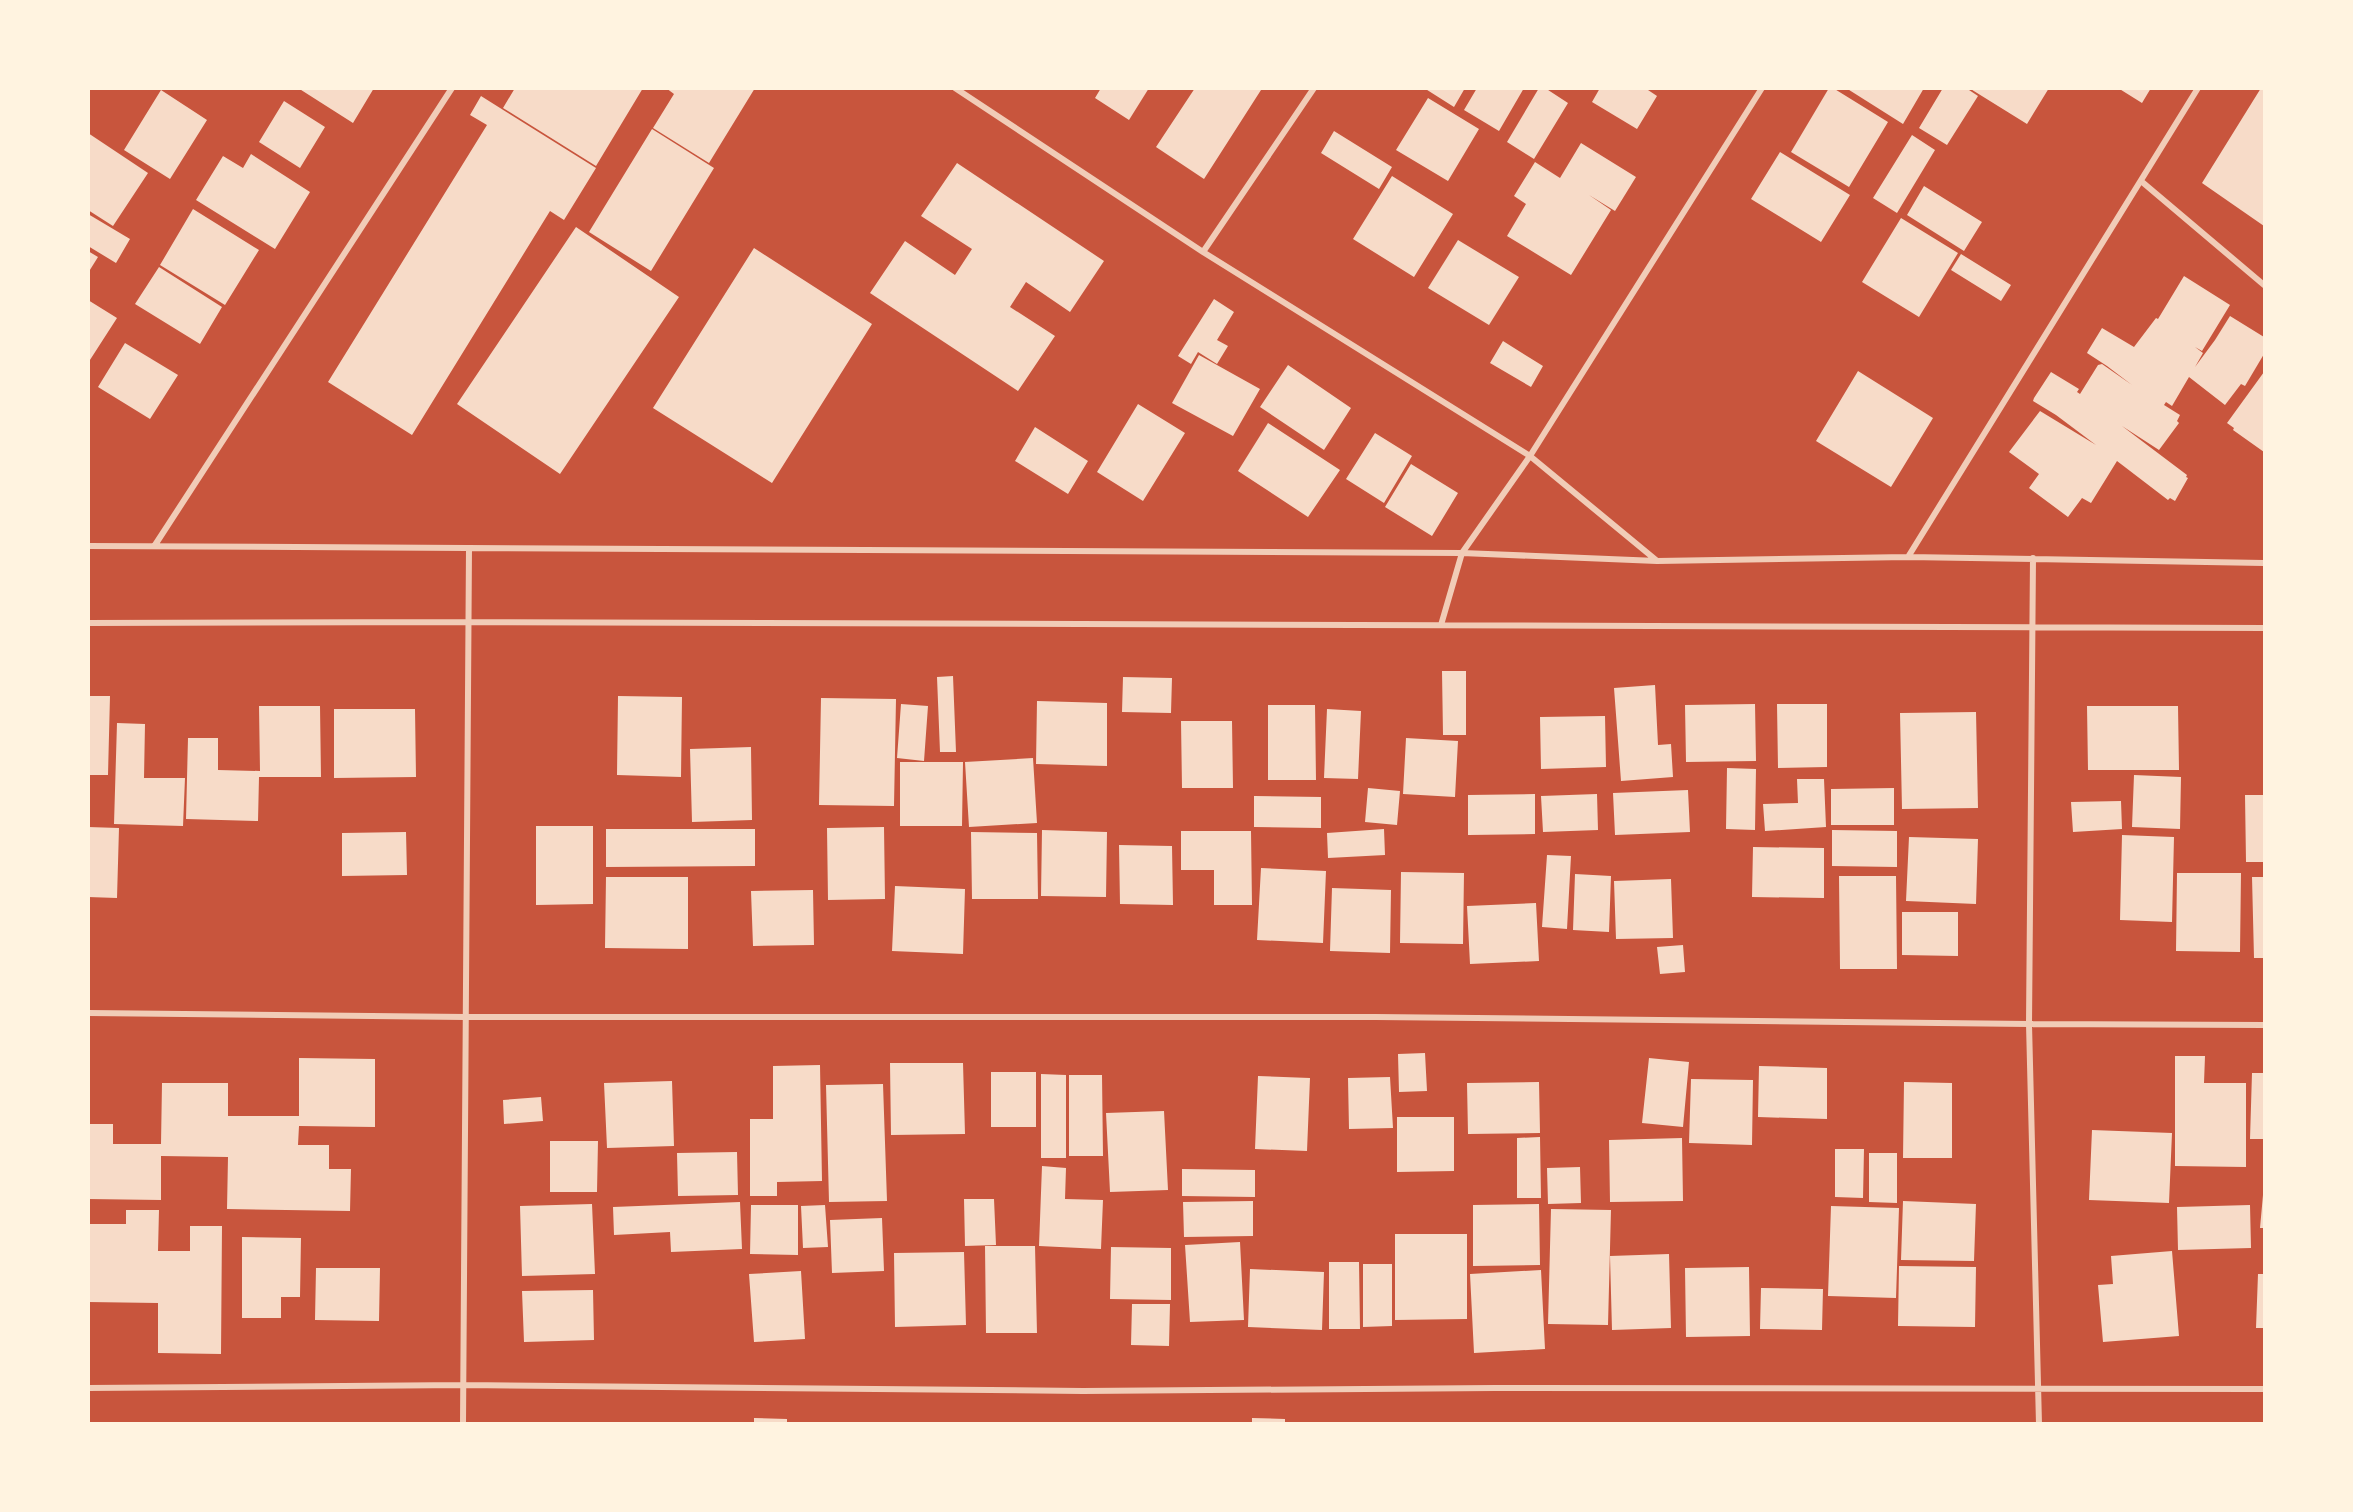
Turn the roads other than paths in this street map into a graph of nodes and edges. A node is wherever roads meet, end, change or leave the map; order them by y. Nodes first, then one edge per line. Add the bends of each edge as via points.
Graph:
1 (452, 88) edge
2 (955, 88) edge
3 (1314, 88) edge
4 (1762, 88) edge
5 (2198, 88) edge
6 (2141, 181) junction
7 (1203, 252) junction
8 (2265, 285) edge
9 (1530, 456) junction
10 (156, 545) junction
11 (88, 546) edge
12 (469, 548) junction
13 (1461, 553) junction
14 (1908, 557) junction
15 (2033, 558) junction
16 (1657, 561) junction
17 (2265, 563) edge
18 (469, 622) junction
19 (88, 623) edge
20 (1441, 625) junction
21 (2034, 628) junction
22 (2265, 628) edge
23 (88, 1013) edge
24 (465, 1017) junction
25 (2029, 1024) junction
26 (2265, 1025) edge
27 (464, 1385) junction
28 (88, 1388) edge
29 (2039, 1389) junction
30 (2265, 1389) edge
31 (463, 1424) edge
32 (2039, 1424) edge

1 - 10 street
2 - 7 street
3 - 7 street
4 - 9 street
5 - 6 street
6 - 8 street
6 - 14 street
7 - 9 street
9 - 13 street
9 - 16 street
10 - 11 street
10 - 12 street
12 - 13 street
12 - 18 street
13 - 16 street
13 - 20 street
14 - 15 street
14 - 16 street
15 - 17 street
15 - 21 street
18 - 19 street
18 - 20 street
18 - 24 street
20 - 21 street
21 - 22 street
21 - 25 street
23 - 24 street
24 - 25 street via 1376,1017
24 - 27 street
25 - 26 street
25 - 29 street
27 - 28 street
27 - 29 street via 1083,1391
27 - 31 street
29 - 30 street
29 - 32 street

